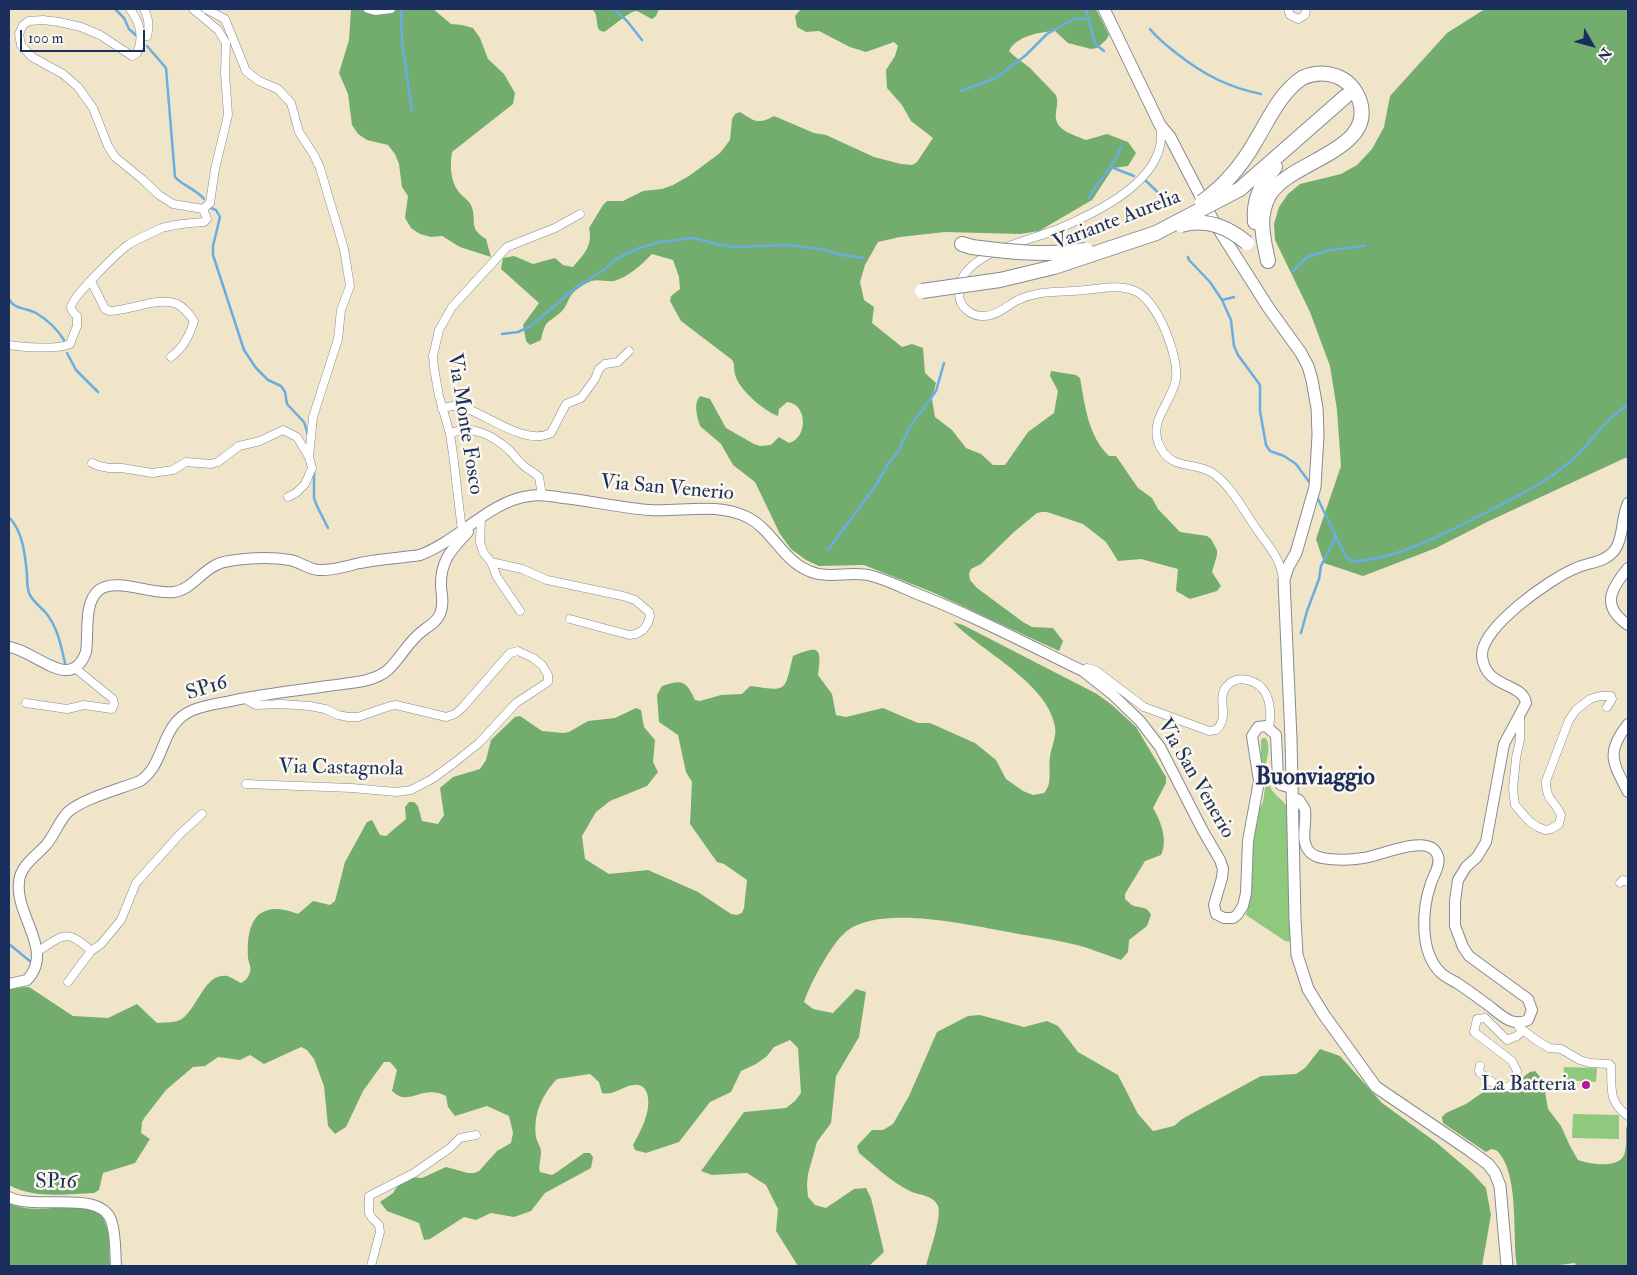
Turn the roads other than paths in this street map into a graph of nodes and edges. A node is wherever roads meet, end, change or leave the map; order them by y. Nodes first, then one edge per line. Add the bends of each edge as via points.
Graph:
1 (130, 9) edge
2 (144, 9) edge
3 (193, 9) edge
4 (206, 9) edge
5 (368, 9) edge
6 (391, 9) edge
7 (1104, 9) edge
8 (1288, 9) edge
9 (1306, 9) edge
10 (142, 36) junction
11 (1346, 96) dead end
12 (1160, 126) junction
13 (1295, 141) junction
14 (203, 209) junction
15 (580, 214) dead end
16 (1156, 232) junction
17 (1119, 245) junction
18 (967, 246) dead end
19 (1268, 260) junction
20 (91, 281) junction
21 (922, 291) dead end
22 (9, 345) edge
23 (629, 351) dead end
24 (171, 357) dead end
25 (442, 409) junction
26 (450, 434) junction
27 (309, 457) junction
28 (92, 463) dead end
29 (542, 495) junction
30 (288, 497) dead end
31 (1628, 503) edge
32 (481, 518) junction
33 (462, 531) junction
34 (491, 562) junction
35 (1628, 568) edge
36 (1284, 580) junction
37 (520, 611) dead end
38 (570, 619) dead end
39 (1628, 625) edge
40 (9, 648) edge
41 (75, 668) junction
42 (1083, 671) junction
43 (243, 698) junction
44 (26, 703) dead end
45 (1607, 707) dead end
46 (1520, 717) junction
47 (1628, 724) edge
48 (1270, 728) junction
49 (246, 784) dead end
50 (1628, 792) edge
51 (1292, 793) junction
52 (202, 814) dead end
53 (91, 951) junction
54 (37, 952) junction
55 (68, 982) dead end
56 (9, 984) edge
57 (1514, 1022) junction
58 (1522, 1030) junction
59 (1480, 1066) dead end
60 (1628, 1116) edge
61 (476, 1136) dead end
62 (9, 1197) edge
63 (116, 1266) edge
64 (371, 1266) edge
65 (1507, 1266) edge

1 - 10 street
2 - 10 street via 149,28 147,36
3 - 14 street via 218,30 226,43 228,114 210,203
4 - 27 street via 225,19 246,71 278,89 291,103 299,132 320,168 344,249 350,286 341,310 338,339 313,417
5 - 6 street
7 - 12 main road
8 - 9 street via 1290,16 1298,19
10 - 14 street via 137,53 132,56 100,35 59,22 29,21 19,34 21,45 32,56 64,74 78,87 93,108 115,157 173,204
11 - 13 highway, Variante Aurelia
12 - 36 main road, bridge via 1170,137 1214,222 1308,366 1317,408 1315,487 1296,553
12 - 36 street via 1160,147 1155,160 1118,199 1058,229 1006,246 974,264 960,282 958,295 965,309 976,316 988,316 1018,300 1050,291 1115,287 1134,290 1147,299 1163,326 1176,370 1171,395 1158,420 1158,442 1168,457 1184,466 1212,472 1225,484 1276,557
13 - 16 highway, Variante Aurelia, bridge via 1240,189
13 - 19 highway via 1263,181 1256,198 1256,232
14 - 20 street via 204,222 163,228 129,245
15 - 25 street, Via Monte Fosco via 507,248 452,306 439,330 433,356
16 - 17 highway, Variante Aurelia, bridge
16 - 19 highway, bridge via 1201,222 1224,227
16 - 19 highway, bridge via 1202,203 1228,179 1292,86 1302,78 1328,74 1346,81 1354,90 1360,101 1361,119 1349,141 1286,178 1270,195 1262,223
17 - 18 highway, bridge via 1043,253
17 - 21 highway, Variante Aurelia, bridge via 1054,267 1000,280
20 - 22 street via 72,303 77,326 70,344 63,348
20 - 24 street via 105,309 110,311 167,302 176,303 187,312 194,321 191,330 185,343
23 - 25 street via 618,362 604,364 599,369 581,398 566,404 547,435 525,434 506,428 457,406
25 - 26 street, Via Monte Fosco
26 - 29 street via 467,429 500,444 539,477
26 - 33 street, Via Monte Fosco
27 - 28 street via 297,436 283,430 239,446 211,464 186,462 173,470 152,473
27 - 30 street via 312,468 309,476 296,493
29 - 32 street, Via San Venerio via 510,501
29 - 42 street, Via San Venerio via 650,510 694,508 742,514 808,571 825,575 859,574 880,579 946,606
31 - 46 street via 1618,545 1612,553 1574,568 1544,585 1486,640 1482,652 1484,668 1490,676 1524,697 1526,703
32 - 33 street, Via San Venerio
32 - 34 street via 480,542
32 - 43 street, SP16 / SP16 via 454,547 443,565 443,603 436,622 415,638 388,670 372,678
33 - 41 street, Via San Venerio via 420,555 334,569 318,570 288,560 246,559 220,562 176,592 120,585 104,587 91,602 86,652
34 - 37 street
34 - 38 street via 522,569 547,580 635,600 650,616 643,630 629,635
35 - 39 street via 1614,588 1611,603 1616,616
36 - 51 main road
40 - 41 street via 17,648 59,669
41 - 44 street via 113,699 112,709 90,705 67,709
42 - 48 street via 1087,668 1095,670 1144,707 1209,731 1216,730 1222,722 1223,691 1231,682 1249,680 1264,691
42 - 48 street, Via San Venerio via 1140,721 1160,747 1220,860 1222,878 1214,905 1216,914 1224,918 1233,918 1243,906 1248,841 1259,781 1252,736 1258,727
43 - 49 street, Via Castagnola via 256,705 310,706 348,717 396,705 446,717 456,714 510,653 518,651 533,658 542,665 549,678 542,688 516,703 479,743 432,779 411,790
43 - 54 street, SP16 / SP16 via 206,706 184,715 171,727 146,777 81,804 65,815 50,840 23,869 18,882 23,912
45 - 46 street via 1611,696 1590,699 1569,720 1546,781 1550,800 1561,815 1559,824 1545,830 1530,822 1515,805 1513,789
46 - 57 street via 1504,744 1486,842 1458,880 1455,902 1455,926 1469,956 1530,1002 1529,1018
47 - 50 street via 1613,758
48 - 51 street via 1276,735 1278,779
51 - 57 street via 1304,809 1306,845 1316,857 1363,858 1419,844 1435,850 1439,862 1429,889 1424,922 1431,958 1443,975
51 - 65 main road via 1297,954 1308,989 1376,1087 1488,1164 1496,1173
52 - 53 street via 136,883 121,920
53 - 54 street via 76,938 68,936 59,937
53 - 55 street
54 - 56 street via 36,967 31,975 23,982
57 - 58 street
58 - 59 street via 1507,1040 1485,1018 1477,1019 1474,1032 1512,1061 1517,1071 1516,1082 1500,1088 1480,1073
58 - 60 street via 1549,1048 1562,1049 1590,1063 1609,1064 1614,1101
61 - 64 street via 460,1138 414,1173 369,1196 369,1213 379,1225 380,1232
62 - 63 street, SP16 / SP16 via 31,1202 85,1202 100,1208 111,1220

